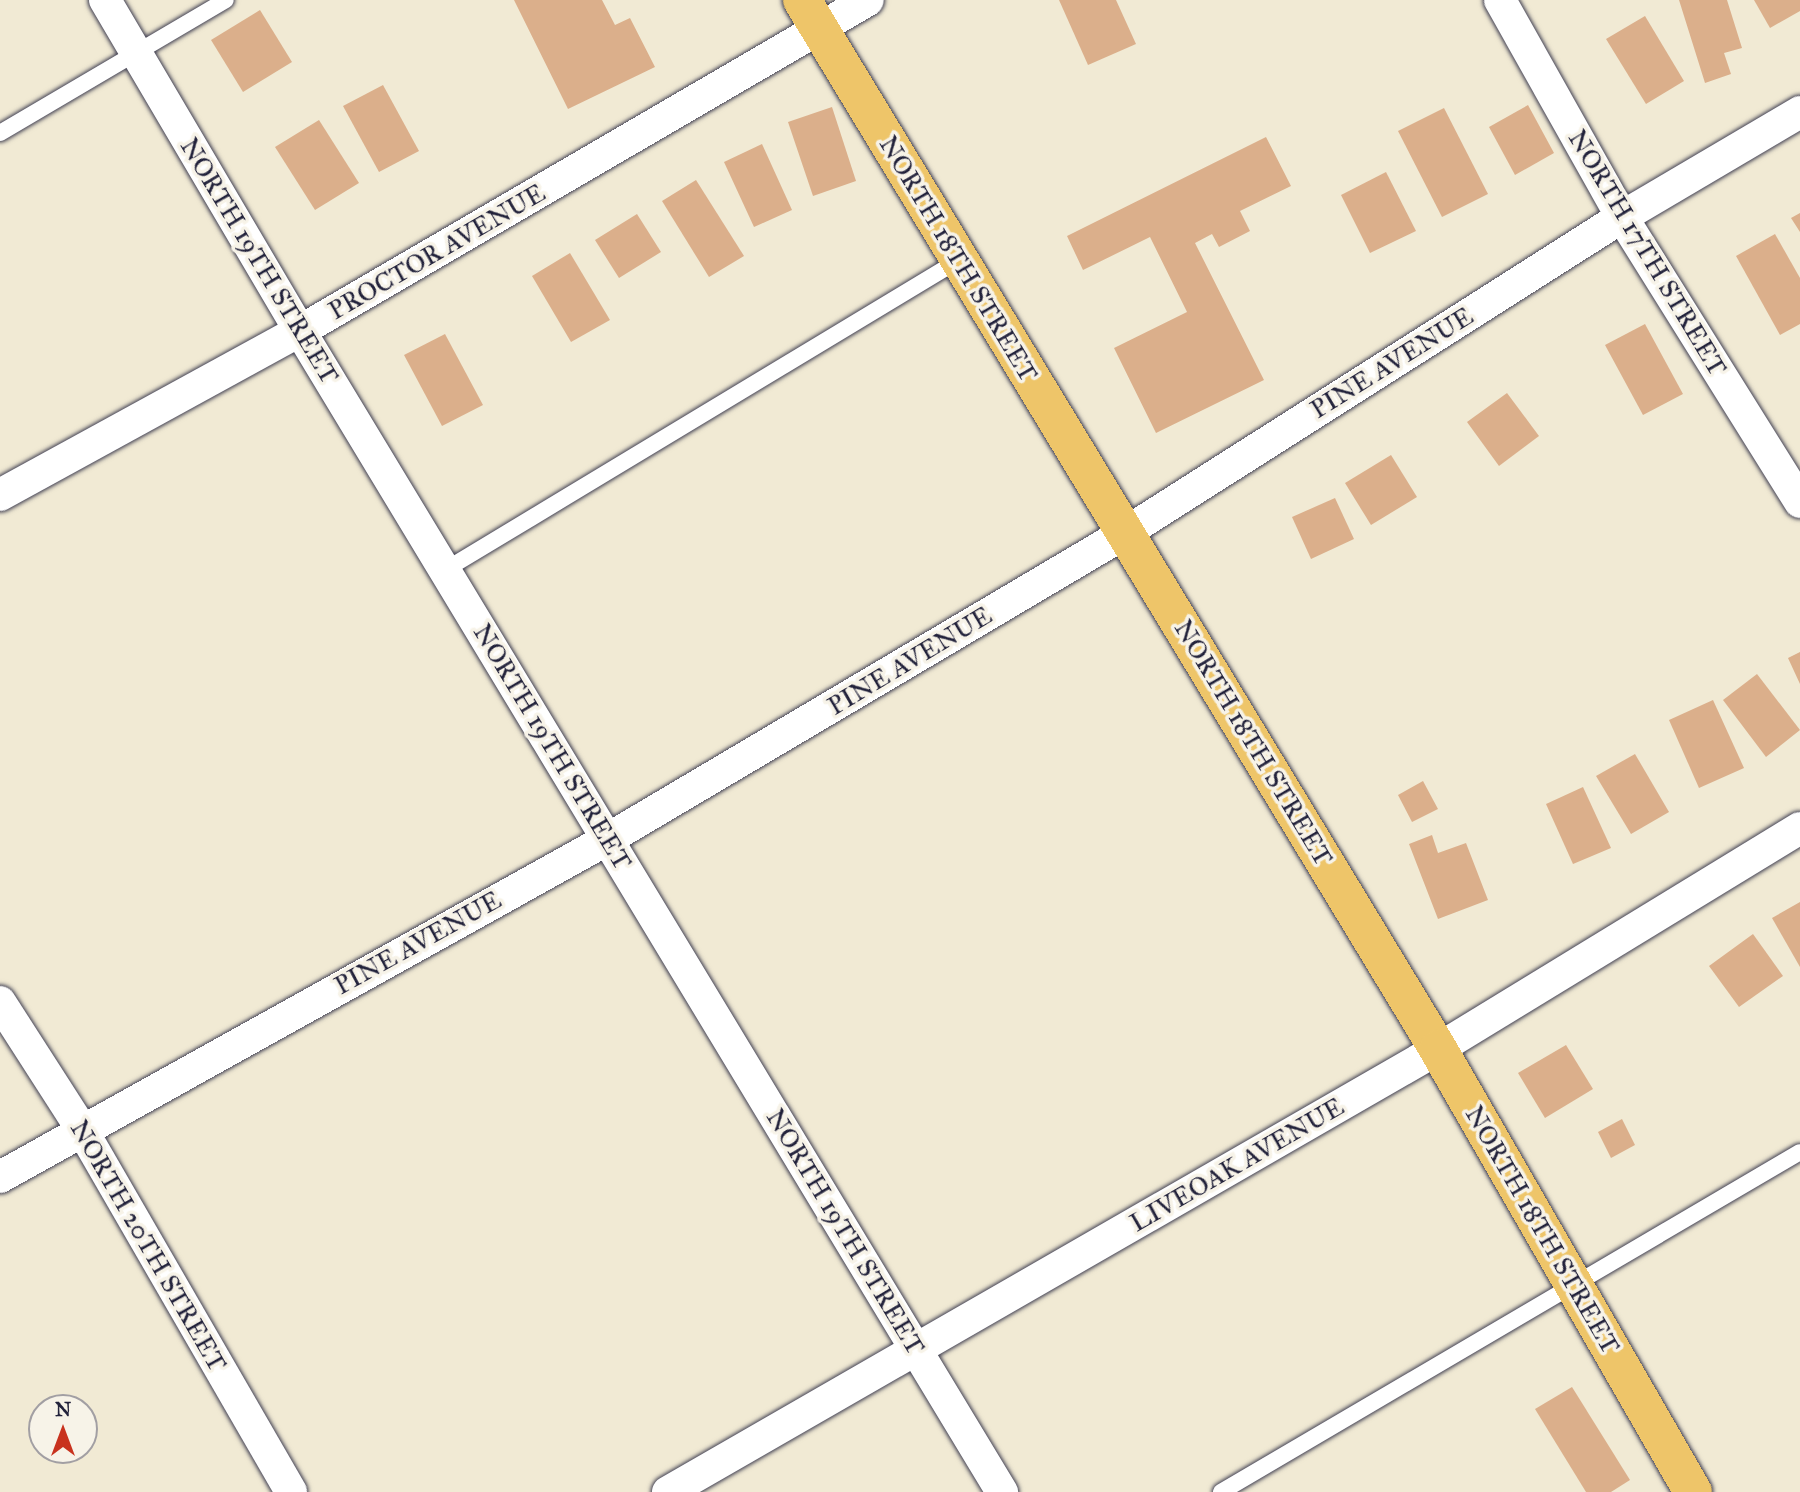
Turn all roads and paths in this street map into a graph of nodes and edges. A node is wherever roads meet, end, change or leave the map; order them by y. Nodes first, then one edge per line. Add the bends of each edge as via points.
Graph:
1 (105, 0) edge
2 (226, 0) edge
3 (868, 0) edge
4 (1500, 0) edge
5 (810, 15) edge
6 (135, 52) junction
7 (1800, 112) edge
8 (0, 133) edge
9 (1622, 217) junction
10 (959, 260) junction
11 (300, 331) junction
12 (0, 495) edge
13 (1800, 502) edge
14 (1125, 533) junction
15 (444, 570) junction
16 (1800, 828) edge
17 (608, 839) junction
18 (0, 1003) edge
19 (1438, 1049) junction
20 (81, 1128) junction
21 (1800, 1152) edge
22 (0, 1177) edge
23 (1574, 1286) junction
24 (917, 1351) junction
25 (291, 1492) edge
26 (668, 1492) edge
27 (1002, 1492) edge
28 (1221, 1492) edge
29 (1693, 1492) edge

1 - 6 street, NORTH 19TH STREET
2 - 6 lane
3 - 5 street, PROCTOR AVENUE
4 - 9 street, NORTH 17TH STREET
5 - 10 main road, NORTH 18TH STREET
5 - 11 street, PROCTOR AVENUE
6 - 8 lane
6 - 11 street, NORTH 19TH STREET
7 - 9 street, PINE AVENUE
9 - 13 street, NORTH 17TH STREET
9 - 14 street, PINE AVENUE
10 - 14 main road, NORTH 18TH STREET
10 - 15 lane
11 - 12 street, PROCTOR AVENUE
11 - 15 street, NORTH 19TH STREET
14 - 17 street, PINE AVENUE
14 - 19 main road, NORTH 18TH STREET
15 - 17 street, NORTH 19TH STREET
16 - 19 street, LIVEOAK AVENUE
17 - 20 street, PINE AVENUE
17 - 24 street, NORTH 19TH STREET
18 - 20 street, NORTH 20TH STREET
19 - 23 main road, NORTH 18TH STREET
19 - 24 street, LIVEOAK AVENUE
20 - 22 street, PINE AVENUE
20 - 25 street, NORTH 20TH STREET
21 - 23 lane
23 - 28 lane
23 - 29 main road, NORTH 18TH STREET
24 - 26 street, LIVEOAK AVENUE
24 - 27 street, NORTH 19TH STREET

